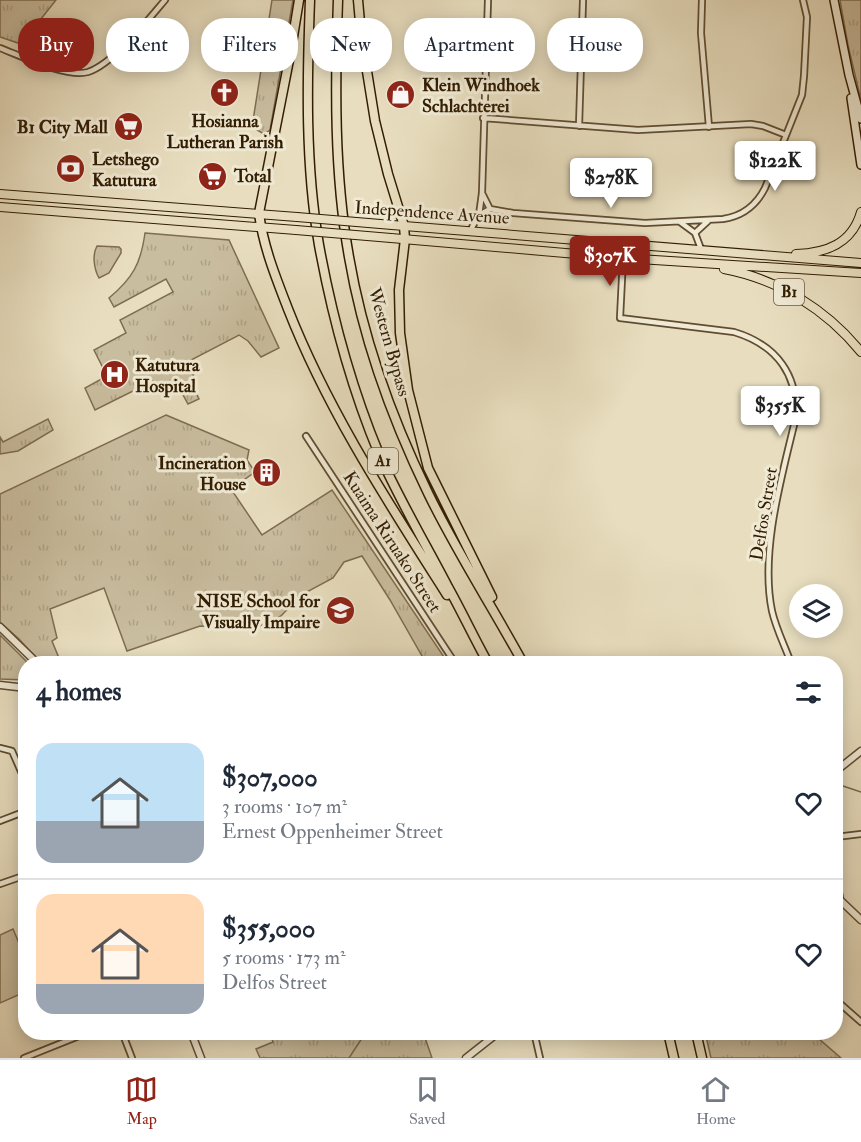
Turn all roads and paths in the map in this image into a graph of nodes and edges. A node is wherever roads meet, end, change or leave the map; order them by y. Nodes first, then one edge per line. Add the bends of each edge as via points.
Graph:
1 (165, 0) edge
2 (299, 0) edge
3 (310, 0) edge
4 (338, 0) edge
5 (358, 0) edge
6 (488, 0) edge
7 (584, 0) edge
8 (702, 0) edge
9 (803, 0) edge
10 (834, 0) edge
11 (0, 48) edge
12 (849, 75) junction
13 (483, 118) junction
14 (861, 119) edge
15 (579, 126) junction
16 (709, 127) junction
17 (786, 135) junction
18 (861, 165) edge
19 (482, 193) junction
20 (0, 194) edge
21 (0, 207) edge
22 (490, 209) junction
23 (861, 212) edge
24 (259, 213) junction
25 (479, 215) junction
26 (710, 220) junction
27 (680, 222) junction
28 (404, 226) junction
29 (261, 228) junction
30 (470, 231) junction
31 (695, 234) junction
32 (405, 239) junction
33 (701, 249) junction
34 (767, 255) junction
35 (624, 258) junction
36 (698, 263) junction
37 (861, 263) edge
38 (861, 273) edge
39 (861, 352) edge
40 (306, 436) dead end
41 (502, 626) junction
42 (0, 627) edge
43 (472, 636) junction
44 (30, 656) edge
45 (450, 656) edge
46 (484, 656) edge
47 (519, 656) edge
48 (788, 656) edge
49 (0, 685) edge
50 (18, 687) edge
51 (0, 748) edge
52 (861, 752) edge
53 (18, 765) edge
54 (843, 765) edge
55 (18, 814) edge
56 (0, 821) edge
57 (861, 834) edge
58 (843, 836) edge
59 (18, 877) edge
60 (0, 884) edge
61 (843, 907) edge
62 (861, 920) edge
63 (843, 1005) edge
64 (861, 1022) edge
65 (69, 1040) edge
66 (125, 1040) edge
67 (194, 1040) edge
68 (489, 1040) edge
69 (536, 1040) edge
70 (670, 1040) edge
71 (698, 1040) edge
72 (24, 1058) edge
73 (132, 1058) edge
74 (201, 1058) edge
75 (466, 1058) edge
76 (540, 1058) edge
77 (674, 1058) edge
78 (702, 1058) edge

1 - 11 street via 119,51 88,72 60,69
2 - 24 highway
3 - 43 highway, A1 via 312,193 336,327 383,461
4 - 41 highway, Western Bypass / A1 via 336,110 340,190 349,258 366,333 392,411 428,492
5 - 28 highway via 375,121
6 - 13 street
7 - 15 street
8 - 16 street
9 - 17 street via 807,17 802,95
10 - 12 main road
12 - 14 main road
12 - 18 main road
13 - 15 street
13 - 19 street
15 - 16 street via 638,130
16 - 17 street via 751,124
17 - 26 street via 757,202 736,217
19 - 22 street
19 - 25 street
20 - 24 main road, Independence Avenue
21 - 29 main road, Independence Avenue
22 - 25 street
22 - 27 street via 620,222
23 - 34 main road via 852,232 833,248
24 - 28 main road, Independence Avenue / B1, bridge
24 - 29 highway
25 - 30 street
26 - 27 street
26 - 31 street
27 - 31 street
28 - 30 main road, Independence Avenue / B1
28 - 32 highway
29 - 32 main road, Independence Avenue / B1, bridge
29 - 43 highway via 279,287 325,393
30 - 33 main road, Independence Avenue / B1
31 - 33 street
32 - 35 main road, Independence Avenue / B1
32 - 41 highway via 399,290 400,333 416,422 428,468 498,609
33 - 34 main road, Independence Avenue / B1
34 - 37 main road, Independence Avenue / B1
35 - 36 main road, Independence Avenue / B1
35 - 48 street, Delfos Street via 620,318 741,334 760,342 786,370 796,406 770,549 769,580 773,613
36 - 38 main road, Independence Avenue / B1
36 - 39 main road, B1 via 783,288 822,313
40 - 45 street, Kuaima Riruako Street
41 - 47 highway, Western Bypass / A1
42 - 44 street
43 - 46 highway, A1
49 - 50 street
51 - 53 street via 12,751
52 - 54 street
55 - 56 street
57 - 58 street
59 - 60 street
61 - 62 street
63 - 64 street
65 - 72 street
66 - 73 street
67 - 74 street
68 - 75 street
69 - 76 street
70 - 77 highway
71 - 78 highway

